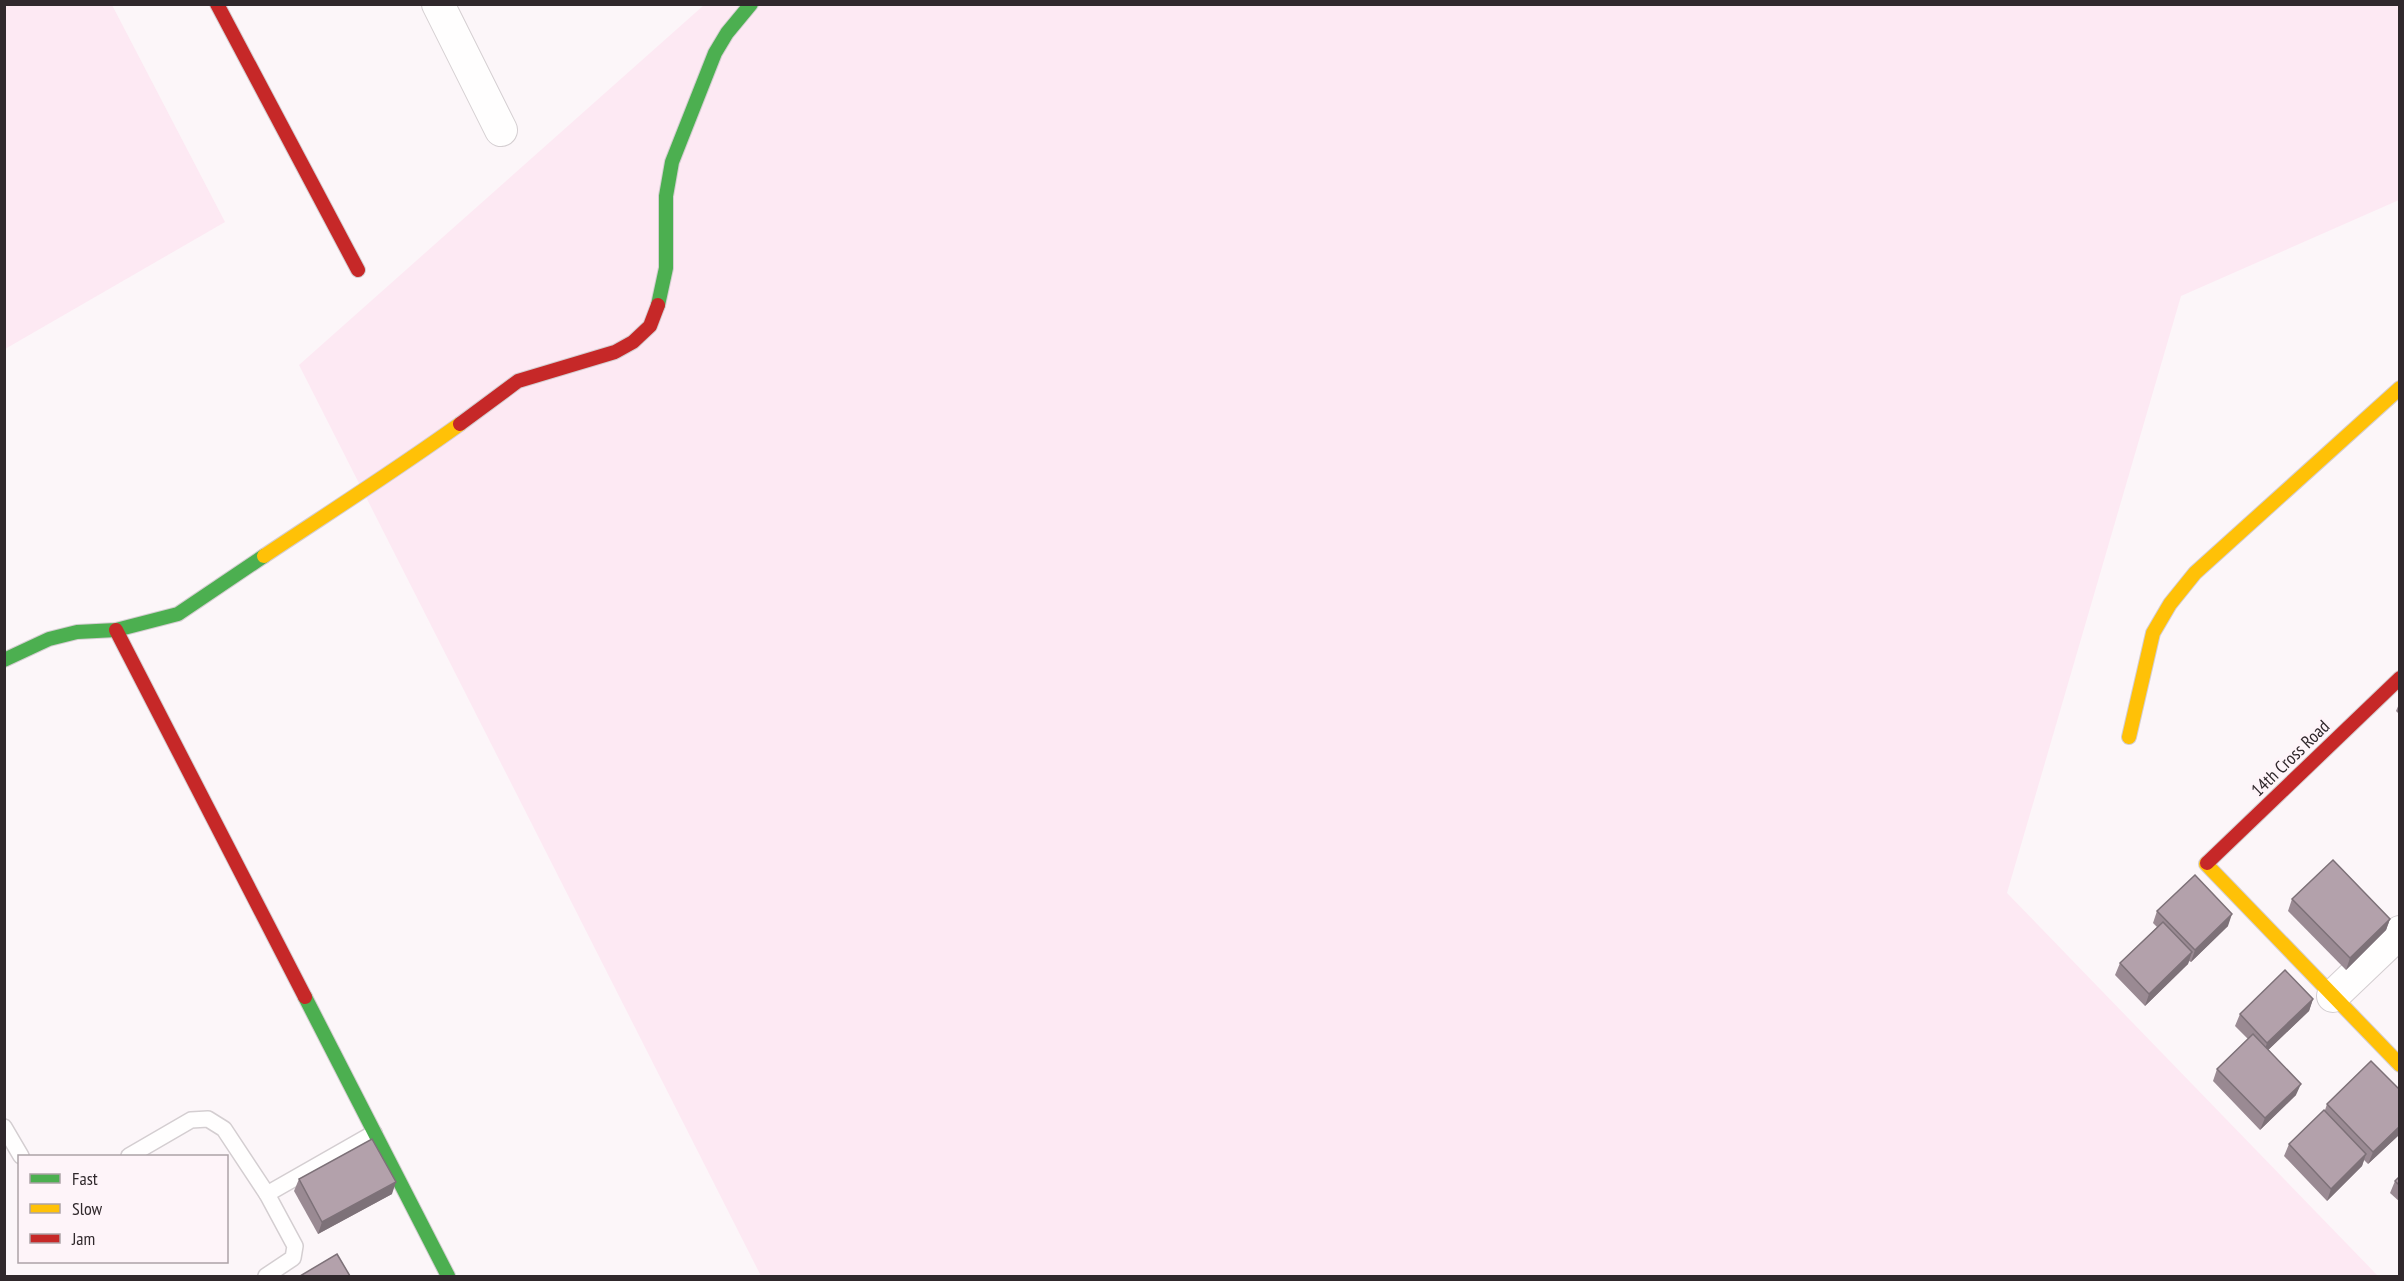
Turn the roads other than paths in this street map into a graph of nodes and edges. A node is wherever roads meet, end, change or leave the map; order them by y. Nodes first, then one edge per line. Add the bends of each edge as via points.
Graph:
1 (217, 4) edge
2 (438, 4) edge
3 (751, 4) edge
4 (501, 130) dead end
5 (358, 270) dead end
6 (2400, 388) edge
7 (116, 630) junction
8 (4, 660) edge
9 (2400, 678) edge
10 (2129, 737) dead end
11 (2400, 932) edge
12 (2333, 996) junction
13 (2400, 1065) edge
14 (4, 1127) edge
15 (375, 1133) junction
16 (20, 1155) edge
17 (131, 1155) edge
18 (267, 1194) junction
19 (266, 1276) edge
20 (448, 1276) edge

1 - 5 street
2 - 4 street
3 - 7 street via 715,53 672,162 666,196 666,268 650,326 615,352 518,381 394,472 185,610
6 - 10 street via 2195,573 2170,604 2153,633
7 - 8 street via 77,632 49,639
7 - 15 street
9 - 12 street, 14th Cross Road via 2206,864
11 - 12 street
12 - 13 street
14 - 16 lane
15 - 18 lane
15 - 20 street
17 - 18 lane via 190,1120 208,1119 224,1129
18 - 19 lane via 295,1246 293,1258

